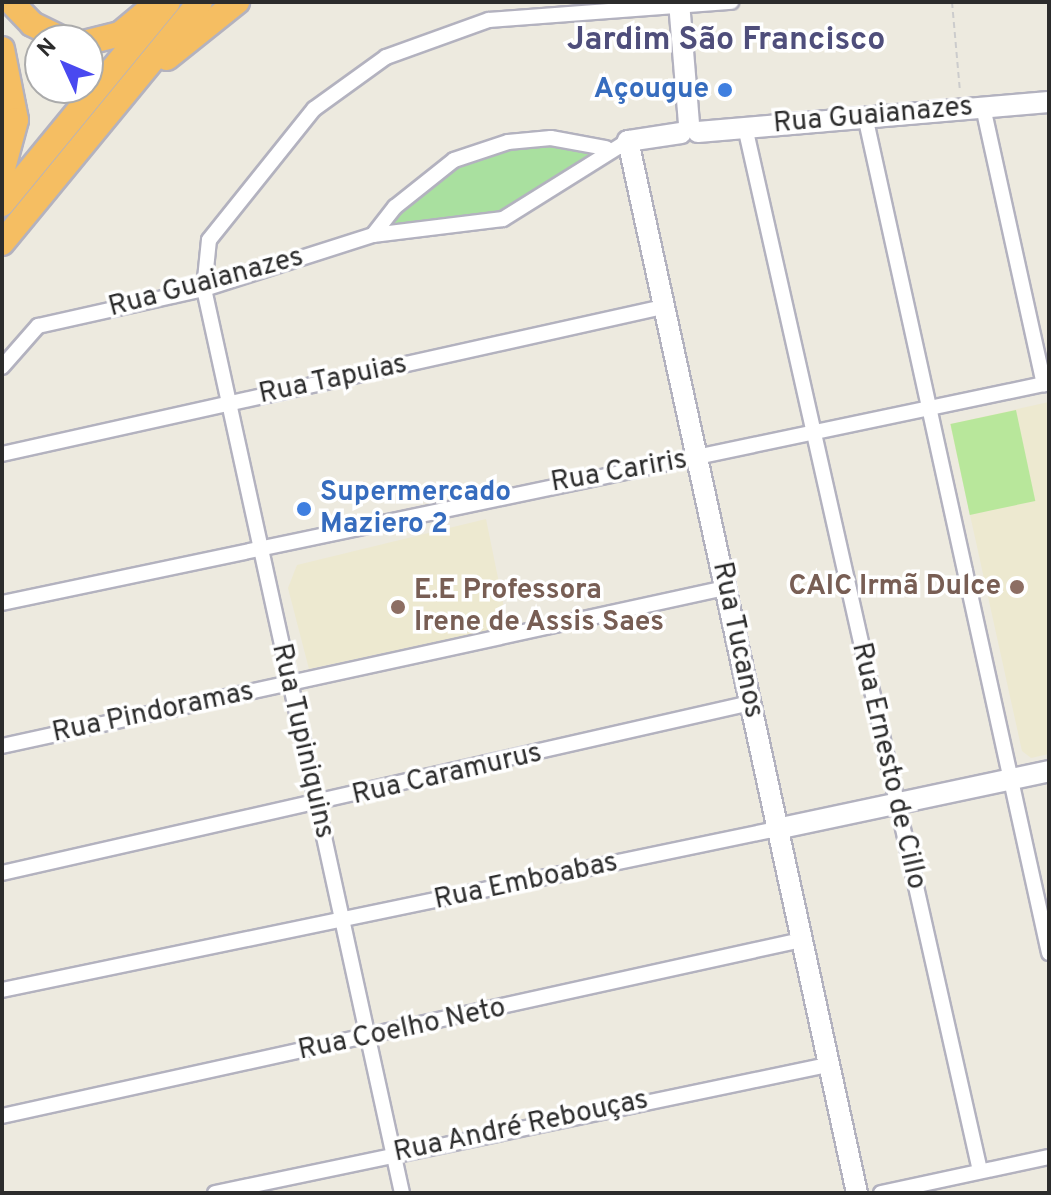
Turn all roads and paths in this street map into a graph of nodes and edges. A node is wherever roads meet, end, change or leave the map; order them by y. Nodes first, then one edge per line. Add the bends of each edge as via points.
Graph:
1 (11, 2) edge
2 (156, 2) edge
3 (168, 2) edge
4 (200, 2) edge
5 (237, 2) edge
6 (731, 2) edge
7 (952, 2) edge
8 (679, 4) edge
9 (32, 24) edge
10 (104, 38) edge
11 (2, 49) edge
12 (119, 98) junction
13 (1049, 102) edge
14 (983, 107) junction
15 (961, 109) junction
16 (865, 116) junction
17 (745, 127) junction
18 (689, 129) junction
19 (628, 141) junction
20 (606, 148) junction
21 (2, 172) edge
22 (2, 204) edge
23 (373, 235) junction
24 (2, 243) edge
25 (204, 289) junction
26 (663, 307) junction
27 (2, 367) edge
28 (1046, 383) edge
29 (229, 402) junction
30 (928, 409) junction
31 (812, 435) junction
32 (2, 454) edge
33 (697, 458) junction
34 (261, 548) junction
35 (725, 588) junction
36 (2, 603) edge
37 (290, 683) junction
38 (750, 703) junction
39 (2, 746) edge
40 (1049, 771) edge
41 (1011, 779) junction
42 (897, 804) junction
43 (317, 806) junction
44 (777, 829) junction
45 (2, 873) edge
46 (342, 920) junction
47 (801, 940) junction
48 (1049, 953) edge
49 (2, 990) edge
50 (368, 1038) junction
51 (827, 1065) junction
52 (2, 1116) edge
53 (393, 1153) junction
54 (1049, 1157) edge
55 (980, 1171) junction
56 (215, 1193) edge
57 (402, 1193) edge
58 (857, 1193) edge
59 (881, 1193) edge

1 - 9 highway
2 - 10 highway via 120,34
3 - 22 highway
4 - 12 highway
5 - 12 highway
6 - 8 street
7 - 15 path
8 - 18 street
8 - 25 street via 489,20 386,57 314,109 216,224
11 - 21 highway via 16,120
12 - 24 highway
13 - 14 street, Rua Guaianazes
14 - 15 street, Rua Guaianazes
14 - 28 street
15 - 16 street, Rua Guaianazes
16 - 17 street, Rua Guaianazes
16 - 30 street
17 - 18 street, Rua Guaianazes
17 - 31 street, Rua Ernesto de Cillo
18 - 19 street
19 - 20 street, Rua Guaianazes
19 - 26 street, Rua Tucanos
20 - 23 street, Rua Guaianazes via 503,219
20 - 23 street, Rua Guaianazes via 551,138 508,142 454,160 395,207
23 - 25 street, Rua Guaianazes
25 - 27 street, Rua Guaianazes via 38,326
25 - 29 street, Rua Tupiniquins
26 - 29 street, Rua Tapuias
26 - 33 street, Rua Tucanos
28 - 30 street, Rua Cariris
29 - 32 street, Rua Tapuias
29 - 34 street, Rua Tupiniquins
30 - 31 street, Rua Cariris
30 - 41 street
31 - 33 street, Rua Cariris
31 - 42 street, Rua Ernesto de Cillo
33 - 34 street, Rua Cariris
33 - 35 street, Rua Tucanos
34 - 36 street, Rua Cariris
34 - 37 street, Rua Tupiniquins
35 - 37 street, Rua Pindoramas
35 - 38 street, Rua Tucanos
37 - 39 street, Rua Pindoramas
37 - 43 street, Rua Tupiniquins
38 - 43 street, Rua Caramurus
38 - 44 street, Rua Tucanos
40 - 41 street, Rua Emboabas
41 - 42 street, Rua Emboabas
41 - 48 street
42 - 44 street, Rua Emboabas
42 - 55 street, Rua Ernesto de Cillo
43 - 45 street, Rua Caramurus
43 - 46 street, Rua Tupiniquins
44 - 46 street, Rua Emboabas
44 - 47 street, Rua Tucanos
46 - 49 street, Rua Emboabas
46 - 50 street, Rua Tupiniquins
47 - 50 street, Rua Coelho Neto
47 - 51 street, Rua Tucanos
50 - 52 street, Rua Coelho Neto
50 - 53 street, Rua Tupiniquins
51 - 53 street, Rua André Rebouças
51 - 58 street, Rua Tucanos
53 - 56 street, Rua André Rebouças
53 - 57 street, Rua Tupiniquins
54 - 55 street
55 - 59 street

